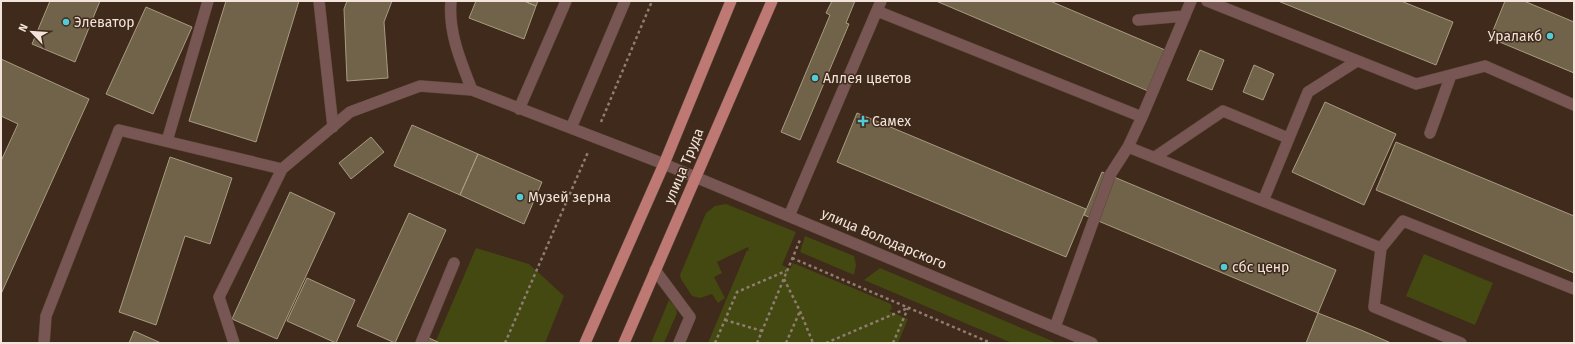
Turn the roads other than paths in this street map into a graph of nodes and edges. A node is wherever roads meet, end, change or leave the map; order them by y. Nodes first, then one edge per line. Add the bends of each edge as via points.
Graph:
1 (208, 1) edge
2 (319, 1) edge
3 (451, 1) edge
4 (566, 1) edge
5 (625, 1) edge
6 (731, 1) edge
7 (772, 1) edge
8 (1191, 1) edge
9 (1207, 1) edge
10 (879, 6) edge
11 (1185, 16) junction
12 (1138, 20) dead end
13 (1357, 61) junction
14 (1452, 75) junction
15 (472, 90) junction
16 (1574, 105) edge
17 (519, 109) junction
18 (1142, 117) junction
19 (333, 126) junction
20 (571, 128) junction
21 (1430, 133) dead end
22 (1288, 138) junction
23 (167, 141) junction
24 (1128, 147) junction
25 (1155, 157) junction
26 (664, 164) junction
27 (282, 169) junction
28 (696, 177) junction
29 (1263, 200) junction
30 (789, 216) junction
31 (1381, 248) junction
32 (454, 263) dead end
33 (655, 270) junction
34 (1574, 289) edge
35 (1054, 327) junction
36 (44, 343) edge
37 (234, 343) edge
38 (421, 343) edge
39 (585, 343) edge
40 (624, 343) edge
41 (679, 343) edge
42 (1092, 343) edge
43 (1461, 343) edge

1 - 23 street
2 - 19 street
3 - 15 street via 449,14 458,52
4 - 17 street
5 - 20 street
6 - 26 main road, улица Труда
7 - 28 main road, улица Труда
8 - 11 street
9 - 13 street
10 - 18 street
10 - 30 street
11 - 12 street
11 - 18 street
13 - 14 street via 1416,84
13 - 22 street via 1308,92
14 - 16 street via 1485,66
14 - 21 street
15 - 17 street, улица Володарского
15 - 19 street, улица Володарского via 420,86 350,112
17 - 20 street, улица Володарского
18 - 24 street
19 - 27 street, улица Володарского
20 - 26 street, улица Володарского
22 - 25 street via 1223,110
22 - 29 street
23 - 27 street
23 - 36 street via 119,130 46,316
24 - 25 street
24 - 35 street via 1110,175
25 - 29 street
26 - 28 street, улица Володарского
26 - 39 main road, улица Труда
27 - 37 street via 219,297
28 - 30 street, улица Володарского
28 - 33 main road, улица Труда
29 - 31 street
30 - 35 street, улица Володарского
31 - 34 street via 1403,220
31 - 43 street via 1374,307
32 - 38 street
33 - 40 main road, улица Труда
33 - 41 street via 690,317
35 - 42 street, улица Володарского

